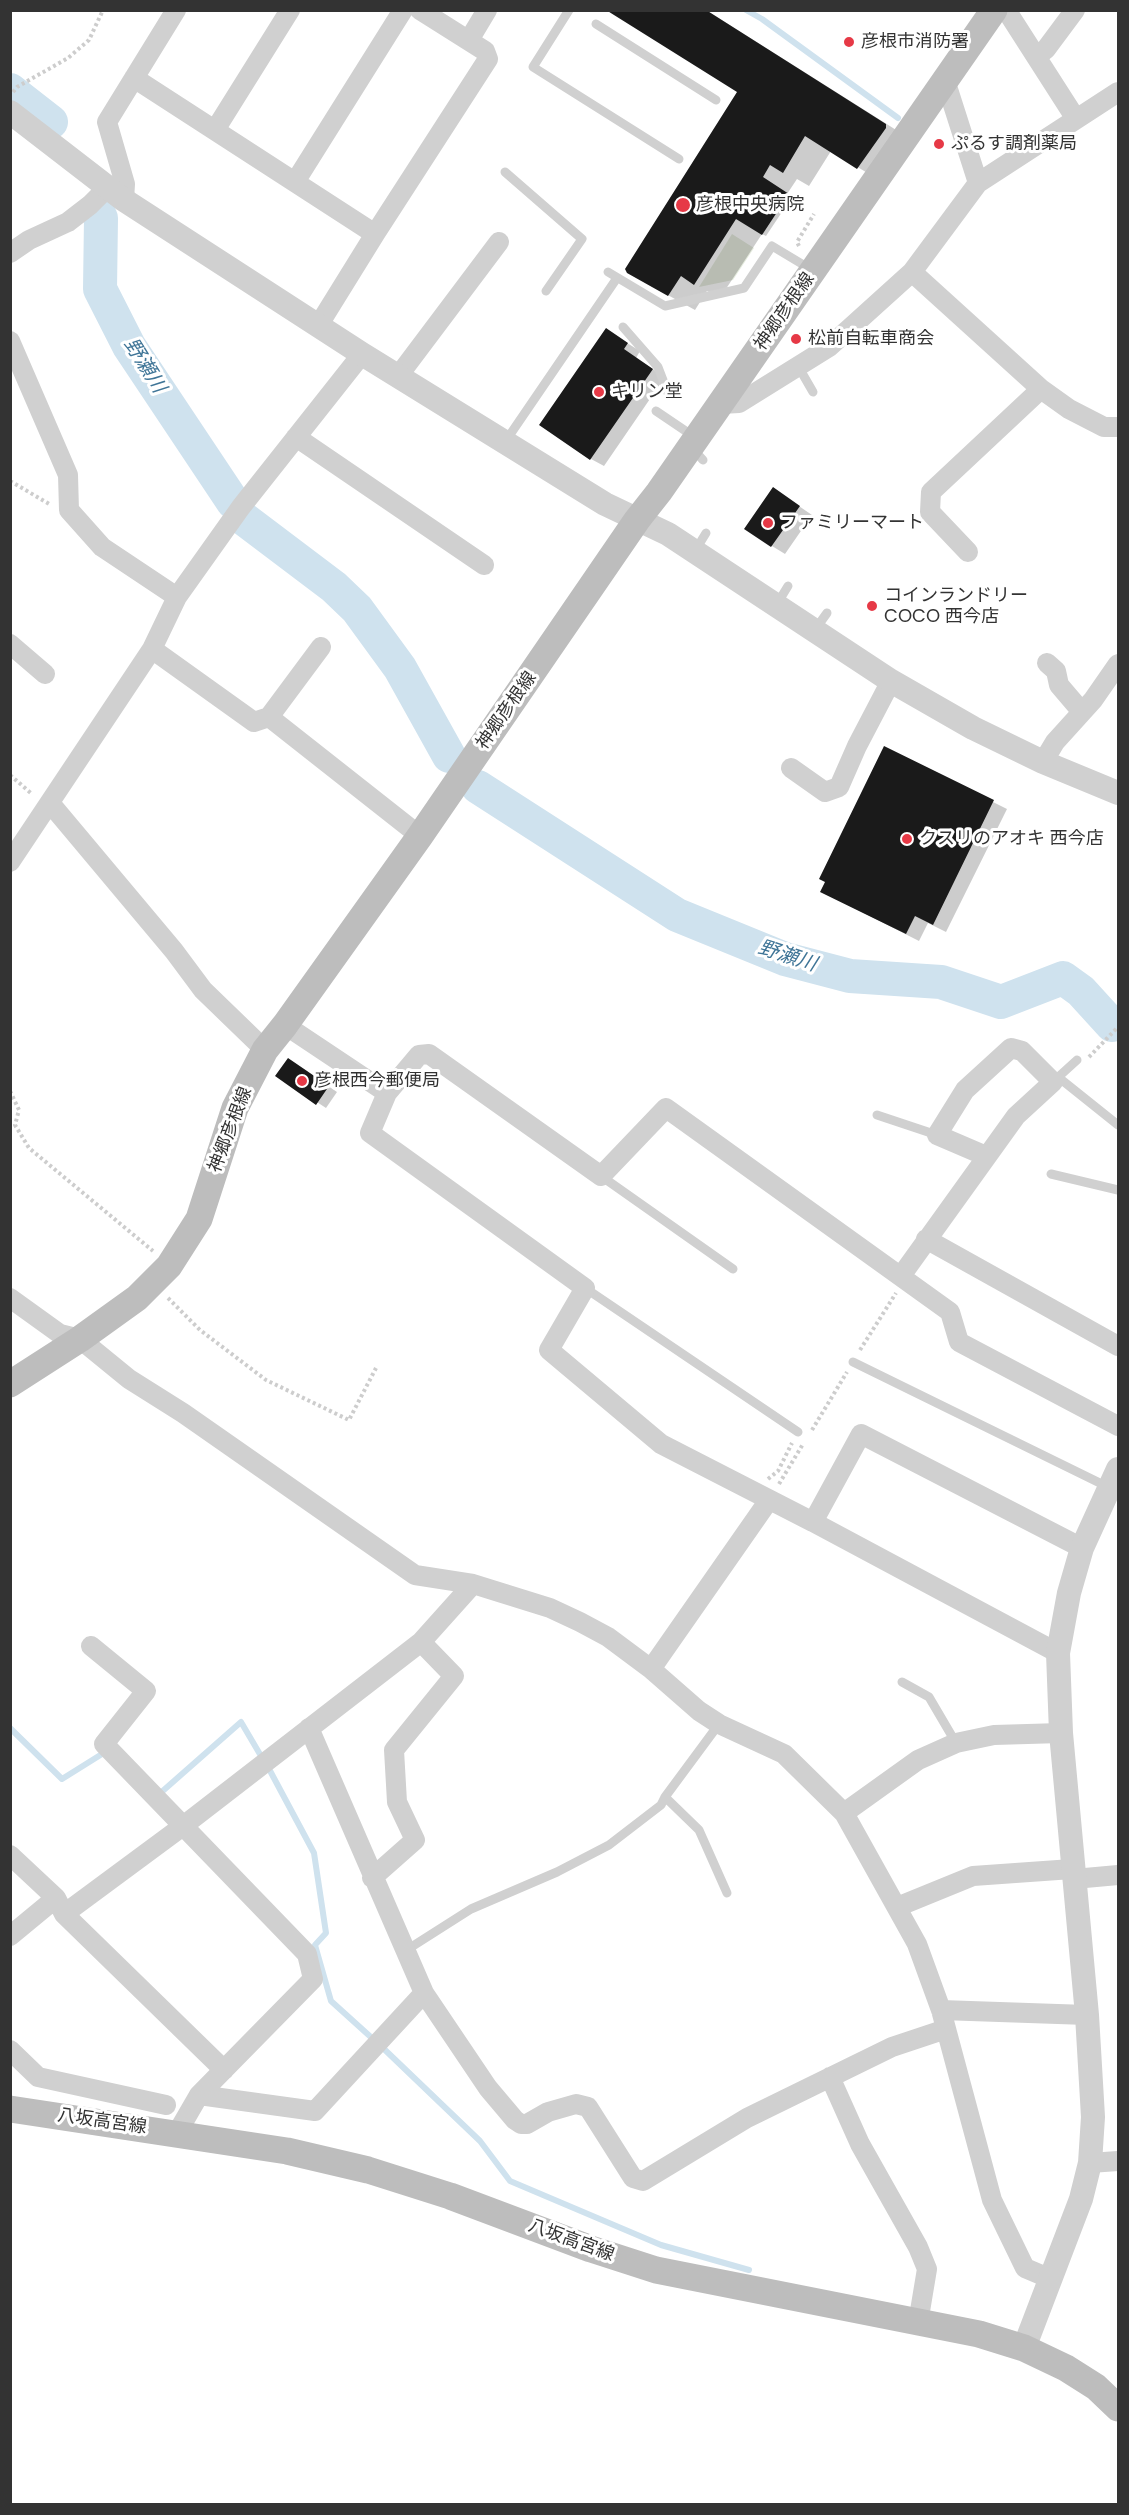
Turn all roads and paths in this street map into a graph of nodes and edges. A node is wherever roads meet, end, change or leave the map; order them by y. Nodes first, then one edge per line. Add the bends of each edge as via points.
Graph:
1 (103, 10) edge
2 (177, 10) edge
3 (290, 10) edge
4 (404, 10) edge
5 (420, 10) edge
6 (487, 10) edge
7 (569, 10) edge
8 (994, 10) edge
9 (1004, 10) edge
10 (1075, 10) edge
11 (596, 24) dead end
12 (469, 40) junction
13 (1037, 56) junction
14 (134, 78) junction
15 (946, 83) junction
16 (17, 87) dead end
17 (1119, 92) edge
18 (716, 100) dead end
19 (10, 112) edge
20 (1076, 118) junction
21 (215, 130) junction
22 (679, 159) dead end
23 (505, 172) dead end
24 (295, 182) junction
25 (978, 183) junction
26 (115, 194) junction
27 (814, 214) dead end
28 (375, 234) junction
29 (499, 242) dead end
30 (10, 253) edge
31 (809, 260) junction
32 (608, 272) dead end
33 (912, 272) junction
34 (617, 278) junction
35 (546, 291) dead end
36 (318, 326) junction
37 (623, 327) dead end
38 (10, 342) edge
39 (362, 354) junction
40 (798, 366) junction
41 (399, 375) junction
42 (1041, 389) junction
43 (813, 392) dead end
44 (668, 393) dead end
45 (721, 404) junction
46 (656, 411) dead end
47 (1119, 427) edge
48 (296, 437) junction
49 (505, 442) junction
50 (697, 448) junction
51 (10, 481) edge
52 (69, 510) junction
53 (637, 520) junction
54 (968, 552) dead end
55 (484, 565) dead end
56 (177, 597) junction
57 (10, 644) edge
58 (321, 647) dead end
59 (152, 649) junction
60 (1047, 663) dead end
61 (1119, 664) edge
62 (45, 674) dead end
63 (891, 681) junction
64 (1082, 712) junction
65 (269, 717) junction
66 (1043, 762) junction
67 (791, 768) dead end
68 (10, 775) edge
69 (1119, 793) edge
70 (48, 806) junction
71 (420, 836) junction
72 (10, 862) edge
73 (285, 1025) junction
74 (1119, 1027) edge
75 (265, 1050) junction
76 (1077, 1060) joint
77 (1056, 1080) junction
78 (10, 1091) edge
79 (387, 1093) junction
80 (877, 1115) dead end
81 (1119, 1125) edge
82 (937, 1135) junction
83 (986, 1156) junction
84 (1051, 1174) dead end
85 (601, 1176) junction
86 (1119, 1190) edge
87 (926, 1239) junction
88 (733, 1269) dead end
89 (161, 1274) junction
90 (903, 1278) junction
91 (585, 1288) junction
92 (10, 1298) edge
93 (80, 1339) junction
94 (1119, 1346) edge
95 (853, 1362) junction
96 (376, 1368) dead end
97 (10, 1384) edge
98 (1119, 1426) edge
99 (811, 1431) dead end
100 (798, 1432) joint
101 (805, 1441) dead end
102 (1114, 1478) edge
103 (763, 1497) junction
104 (813, 1522) junction
105 (1082, 1548) junction
106 (473, 1584) junction
107 (421, 1641) junction
108 (91, 1646) dead end
109 (1058, 1653) junction
110 (651, 1669) junction
111 (902, 1682) dead end
112 (719, 1724) junction
113 (309, 1728) junction
114 (1061, 1733) junction
115 (956, 1743) junction
116 (665, 1797) junction
117 (844, 1813) junction
118 (183, 1826) junction
119 (10, 1855) edge
120 (1073, 1874) junction
121 (1119, 1875) edge
122 (372, 1878) junction
123 (727, 1893) dead end
124 (60, 1906) junction
125 (897, 1906) junction
126 (10, 1936) edge
127 (405, 1951) junction
128 (424, 1993) junction
129 (941, 2010) junction
130 (1087, 2015) junction
131 (946, 2029) junction
132 (10, 2050) edge
133 (224, 2070) junction
134 (830, 2077) junction
135 (199, 2095) junction
136 (165, 2105) dead end
137 (10, 2109) edge
138 (177, 2133) junction
139 (1119, 2161) edge
140 (1090, 2163) junction
141 (1051, 2279) junction
142 (918, 2323) junction
143 (1024, 2348) junction
144 (1119, 2408) edge

1 - 16 path via 89,40 68,58
2 - 14 street
3 - 21 street
4 - 24 street
5 - 12 street
6 - 12 street
7 - 22 lane via 533,67
8 - 15 main road, 神郷彦根線
9 - 13 street
10 - 13 street
11 - 18 lane
12 - 28 street via 485,51 488,59
13 - 20 street
14 - 21 street
14 - 26 street via 107,122 125,184
15 - 25 street
15 - 31 main road, 神郷彦根線
17 - 20 street
19 - 26 street
20 - 25 street
21 - 24 street
23 - 35 lane via 582,239
24 - 28 street
25 - 33 street
26 - 30 street
26 - 36 street
27 - 31 path via 798,242
28 - 36 street
29 - 41 street
31 - 34 lane via 772,246 744,288 665,306
31 - 45 main road, 神郷彦根線
32 - 34 lane
33 - 40 street via 831,351
33 - 42 street
34 - 49 lane
36 - 39 street
37 - 44 lane via 658,367
38 - 52 street via 68,475
39 - 41 street
39 - 48 street
40 - 43 lane
40 - 45 street via 739,403
41 - 49 street
42 - 47 street via 1104,427
42 - 54 street via 932,492 930,512
45 - 50 main road, 神郷彦根線
46 - 50 lane
48 - 55 street
48 - 56 street
49 - 53 street
50 - 53 main road, 神郷彦根線
51 - 52 path via 52,506
52 - 56 street via 102,547
53 - 63 street via 700,542 820,623
53 - 71 main road, 神郷彦根線
56 - 59 street
57 - 62 street
58 - 65 street
59 - 65 street via 254,722
59 - 70 street
60 - 64 street via 1056,670 1059,685
61 - 64 street
63 - 66 street
63 - 67 street via 839,788 825,792
64 - 66 street
65 - 71 street
66 - 69 street
68 - 70 path
70 - 72 street
70 - 75 street via 63,818 203,990
71 - 73 main road, 神郷彦根線
73 - 75 main road, 神郷彦根線
73 - 79 street
74 - 76 path via 1089,1057
75 - 89 main road, 神郷彦根線 via 235,1108 199,1219
76 - 77 lane
77 - 81 lane
77 - 82 street via 1022,1051 1011,1048 965,1090
77 - 83 street via 1016,1116
78 - 89 path via 19,1110 15,1125 29,1148
79 - 85 street via 419,1055 429,1054
79 - 91 street via 370,1133
80 - 82 lane
82 - 83 street
83 - 87 street
84 - 86 lane
85 - 88 lane
85 - 90 street via 666,1108
87 - 90 street
87 - 94 street
89 - 93 main road, 神郷彦根線 via 137,1298
89 - 96 path via 200,1330 266,1380 349,1420
90 - 95 path
90 - 98 street via 950,1312 959,1342
91 - 100 lane
91 - 103 street via 549,1350 661,1444
92 - 93 street via 60,1334
93 - 97 main road, 神郷彦根線
93 - 106 street via 129,1379 415,1575
95 - 99 path
95 - 102 lane
100 - 103 path via 778,1471 765,1482
101 - 103 path
102 - 105 street
103 - 104 street
103 - 110 street
104 - 105 street via 861,1434
104 - 109 street
105 - 109 street
106 - 107 street
106 - 110 street via 550,1608 580,1622
107 - 113 street
107 - 122 street via 454,1676 394,1750 397,1802 415,1840
108 - 118 street via 146,1691 104,1744
109 - 114 street
110 - 112 street
111 - 115 lane via 929,1697
112 - 116 lane
112 - 117 street via 784,1754
113 - 118 street
113 - 122 street
114 - 115 street via 993,1735
114 - 120 street
115 - 117 street via 918,1760
116 - 123 lane via 699,1830
116 - 127 lane via 661,1805 609,1845 471,1909
117 - 125 street
118 - 124 street
118 - 133 street via 307,1954 314,1979
119 - 124 street
120 - 121 street
120 - 125 street via 974,1876
120 - 130 street
122 - 127 street
124 - 126 street
124 - 133 street
125 - 129 street via 917,1944
127 - 128 street
128 - 134 street via 514,2120 527,2124 548,2112 576,2104 588,2107 633,2178 643,2181 747,2118
128 - 135 street via 315,2111
129 - 130 street
129 - 131 street
130 - 140 street via 1093,2117
131 - 134 street via 892,2047
131 - 141 street via 992,2200 1025,2268
132 - 136 street via 38,2077
133 - 135 street
134 - 142 street via 860,2144 927,2269
135 - 138 street
137 - 138 main road, 八坂高宮線
138 - 142 main road, 八坂高宮線 via 287,2151 368,2170 656,2270
139 - 140 street
140 - 141 street
141 - 143 street
142 - 143 main road, 八坂高宮線 via 979,2334
143 - 144 main road, 八坂高宮線 via 1066,2368

